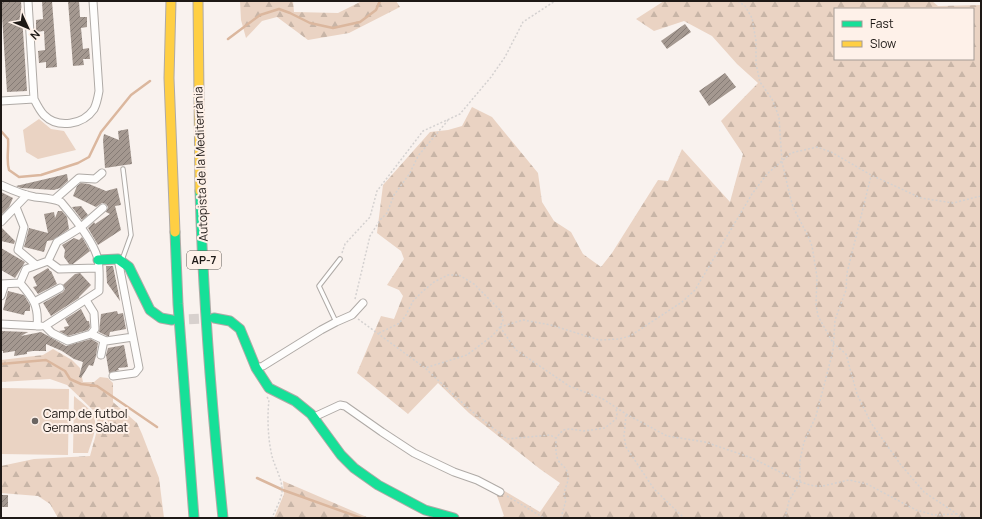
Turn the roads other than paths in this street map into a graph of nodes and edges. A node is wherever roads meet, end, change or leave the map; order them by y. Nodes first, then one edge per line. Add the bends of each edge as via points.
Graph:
1 (28, 1) edge
2 (93, 1) edge
3 (170, 1) edge
4 (198, 1) edge
5 (34, 99) junction
6 (1, 101) edge
7 (123, 170) dead end
8 (102, 173) dead end
9 (1, 185) edge
10 (27, 195) junction
11 (55, 199) junction
12 (16, 207) junction
13 (103, 208) dead end
14 (1, 222) edge
15 (80, 228) junction
16 (340, 259) road end
17 (120, 260) junction
18 (48, 261) junction
19 (98, 264) junction
20 (36, 265) junction
21 (20, 283) junction
22 (3, 284) edge
23 (60, 288) dead end
24 (1, 296) edge
25 (86, 300) junction
26 (34, 302) junction
27 (363, 303) dead end
28 (214, 318) tunnel mouth
29 (172, 320) tunnel mouth
30 (336, 322) junction
31 (1, 324) edge
32 (37, 326) junction
33 (45, 326) junction
34 (91, 334) junction
35 (133, 337) junction
36 (104, 340) junction
37 (102, 355) dead end
38 (256, 368) junction
39 (113, 376) dead end
40 (314, 417) junction
41 (500, 492) road end
42 (194, 518) edge
43 (223, 518) edge
44 (454, 518) edge

1 - 5 street
2 - 5 street via 99,91 97,104 78,122 59,123 44,114
3 - 42 main road, AP-7 via 170,78 178,296
4 - 43 main road, Autopista de la Mediterrània / AP-7 via 205,296
5 - 6 street
7 - 17 lane via 131,235
8 - 11 street via 95,180 79,178
9 - 10 street
10 - 11 street
10 - 12 street
11 - 15 street via 61,202
12 - 14 street
12 - 20 street via 24,227 18,250
13 - 15 street
15 - 18 street via 57,242
15 - 19 street via 94,249
16 - 30 lane via 319,286
17 - 19 main road
17 - 29 main road via 129,267 150,310 161,318
17 - 35 street
18 - 19 street via 59,269
18 - 20 street
19 - 25 street via 99,291
20 - 21 street via 26,269
21 - 22 street
21 - 26 street
22 - 24 street
23 - 26 street
25 - 33 street
25 - 34 street via 94,313 96,329
26 - 32 street via 38,314
27 - 30 street via 352,315
28 - 38 main road via 230,321 240,329
30 - 38 street
31 - 32 street
32 - 33 street
33 - 34 street via 68,341
34 - 36 street
35 - 36 street
35 - 39 street via 139,368 135,373
36 - 37 street
38 - 40 main road via 269,388 294,401
40 - 41 street via 340,405 345,406 414,453
40 - 44 main road via 344,458 363,474 429,512

